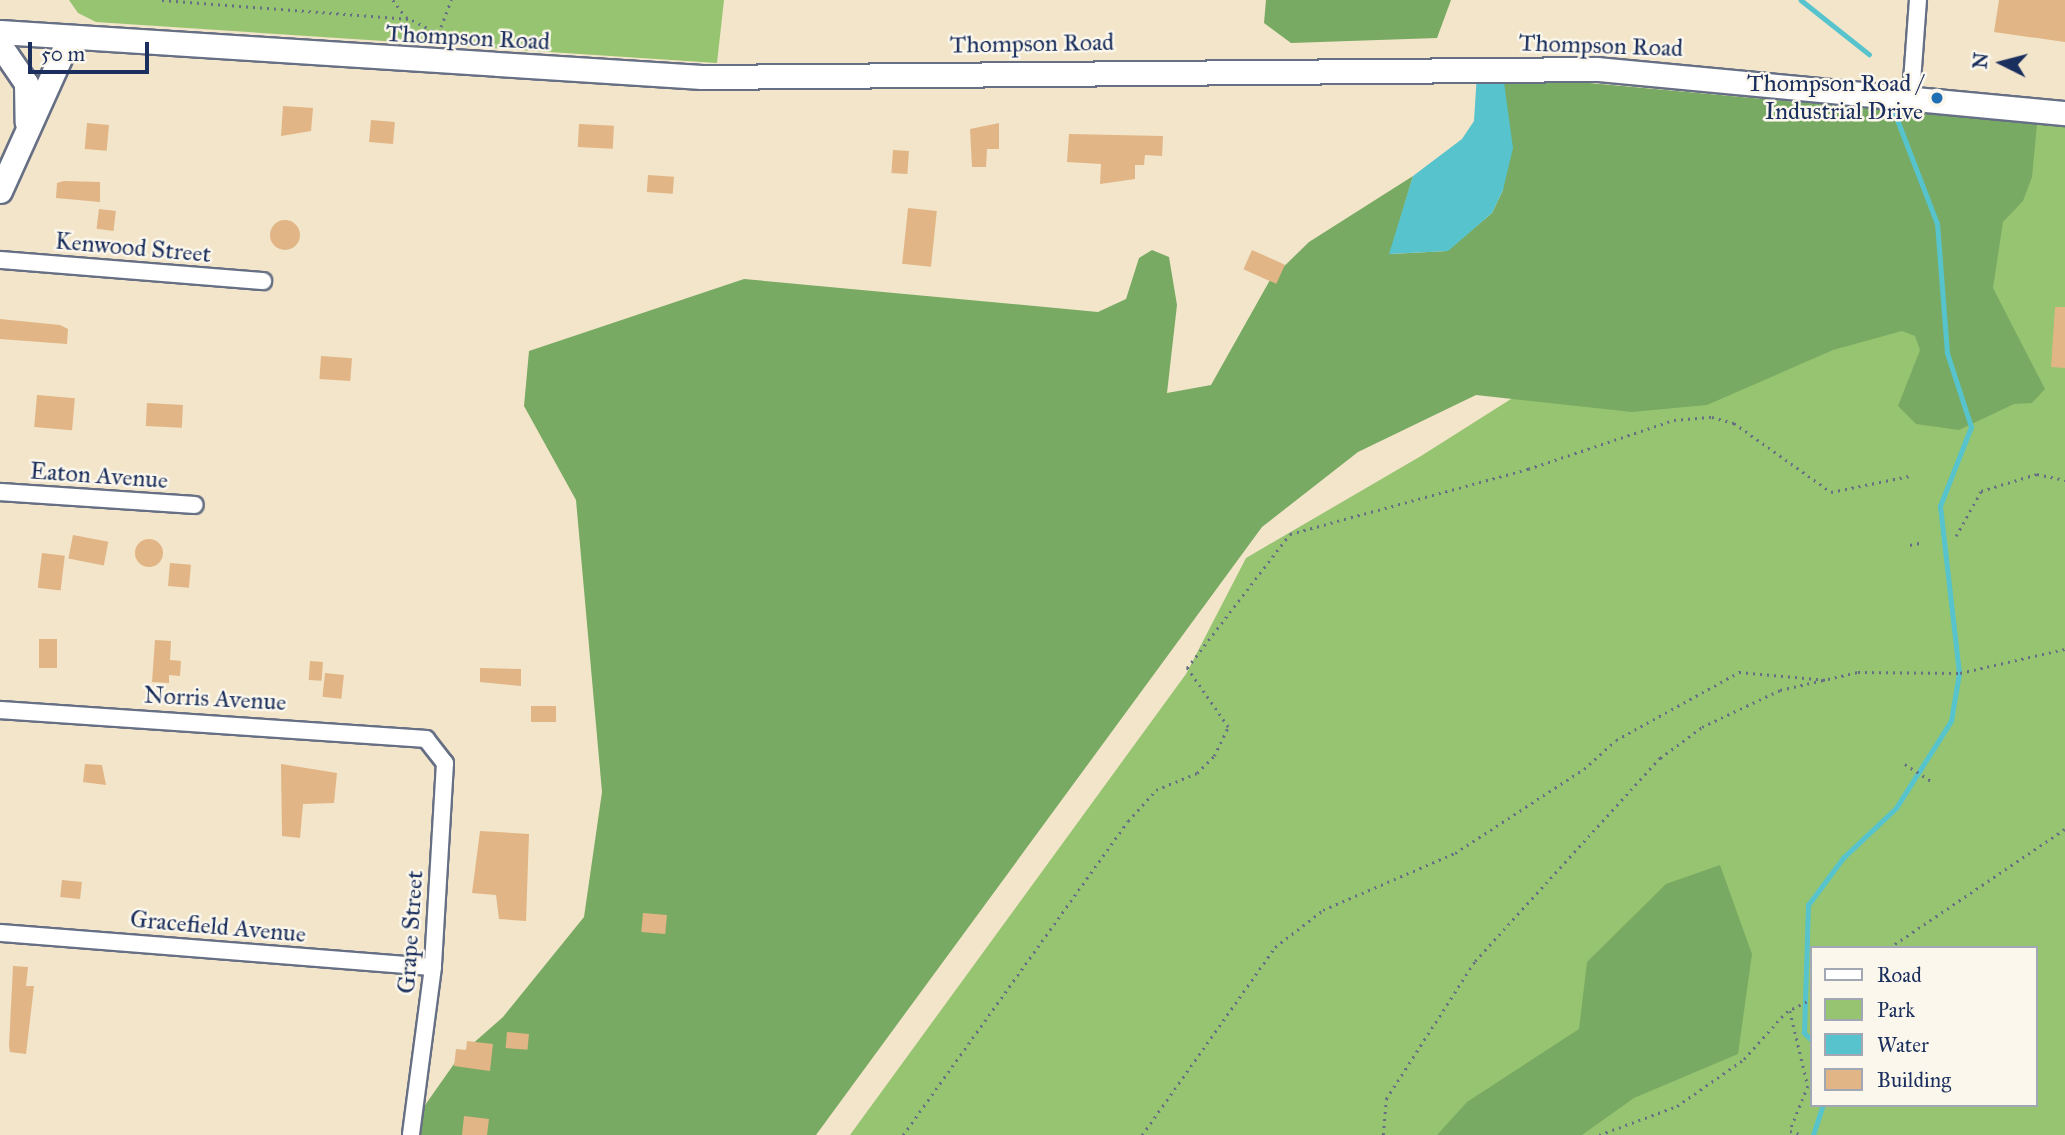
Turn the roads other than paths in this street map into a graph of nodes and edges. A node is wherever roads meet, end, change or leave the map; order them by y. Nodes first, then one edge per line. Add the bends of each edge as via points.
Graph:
1 (1918, 0) edge
2 (0, 32) edge
3 (69, 38) junction
4 (0, 45) edge
5 (1911, 95) junction
6 (2065, 113) edge
7 (17, 155) junction
8 (0, 191) edge
9 (0, 260) edge
10 (263, 281) dead end
11 (0, 492) edge
12 (195, 505) dead end
13 (0, 710) edge
14 (426, 739) joint
15 (0, 933) edge
16 (433, 967) junction
17 (411, 1135) edge

1 - 5 street
2 - 3 main road, Thompson Road
3 - 5 main road, Thompson Road via 702,77 1597,69
3 - 7 main road
4 - 7 main road via 21,69 29,99
5 - 6 main road, Thompson Road
7 - 8 main road
9 - 10 street, Kenwood Street
11 - 12 street, Eaton Avenue
13 - 14 street, Norris Avenue
14 - 16 street, Grape Street via 445,763
15 - 16 street, Gracefield Avenue
16 - 17 street, Grape Street

